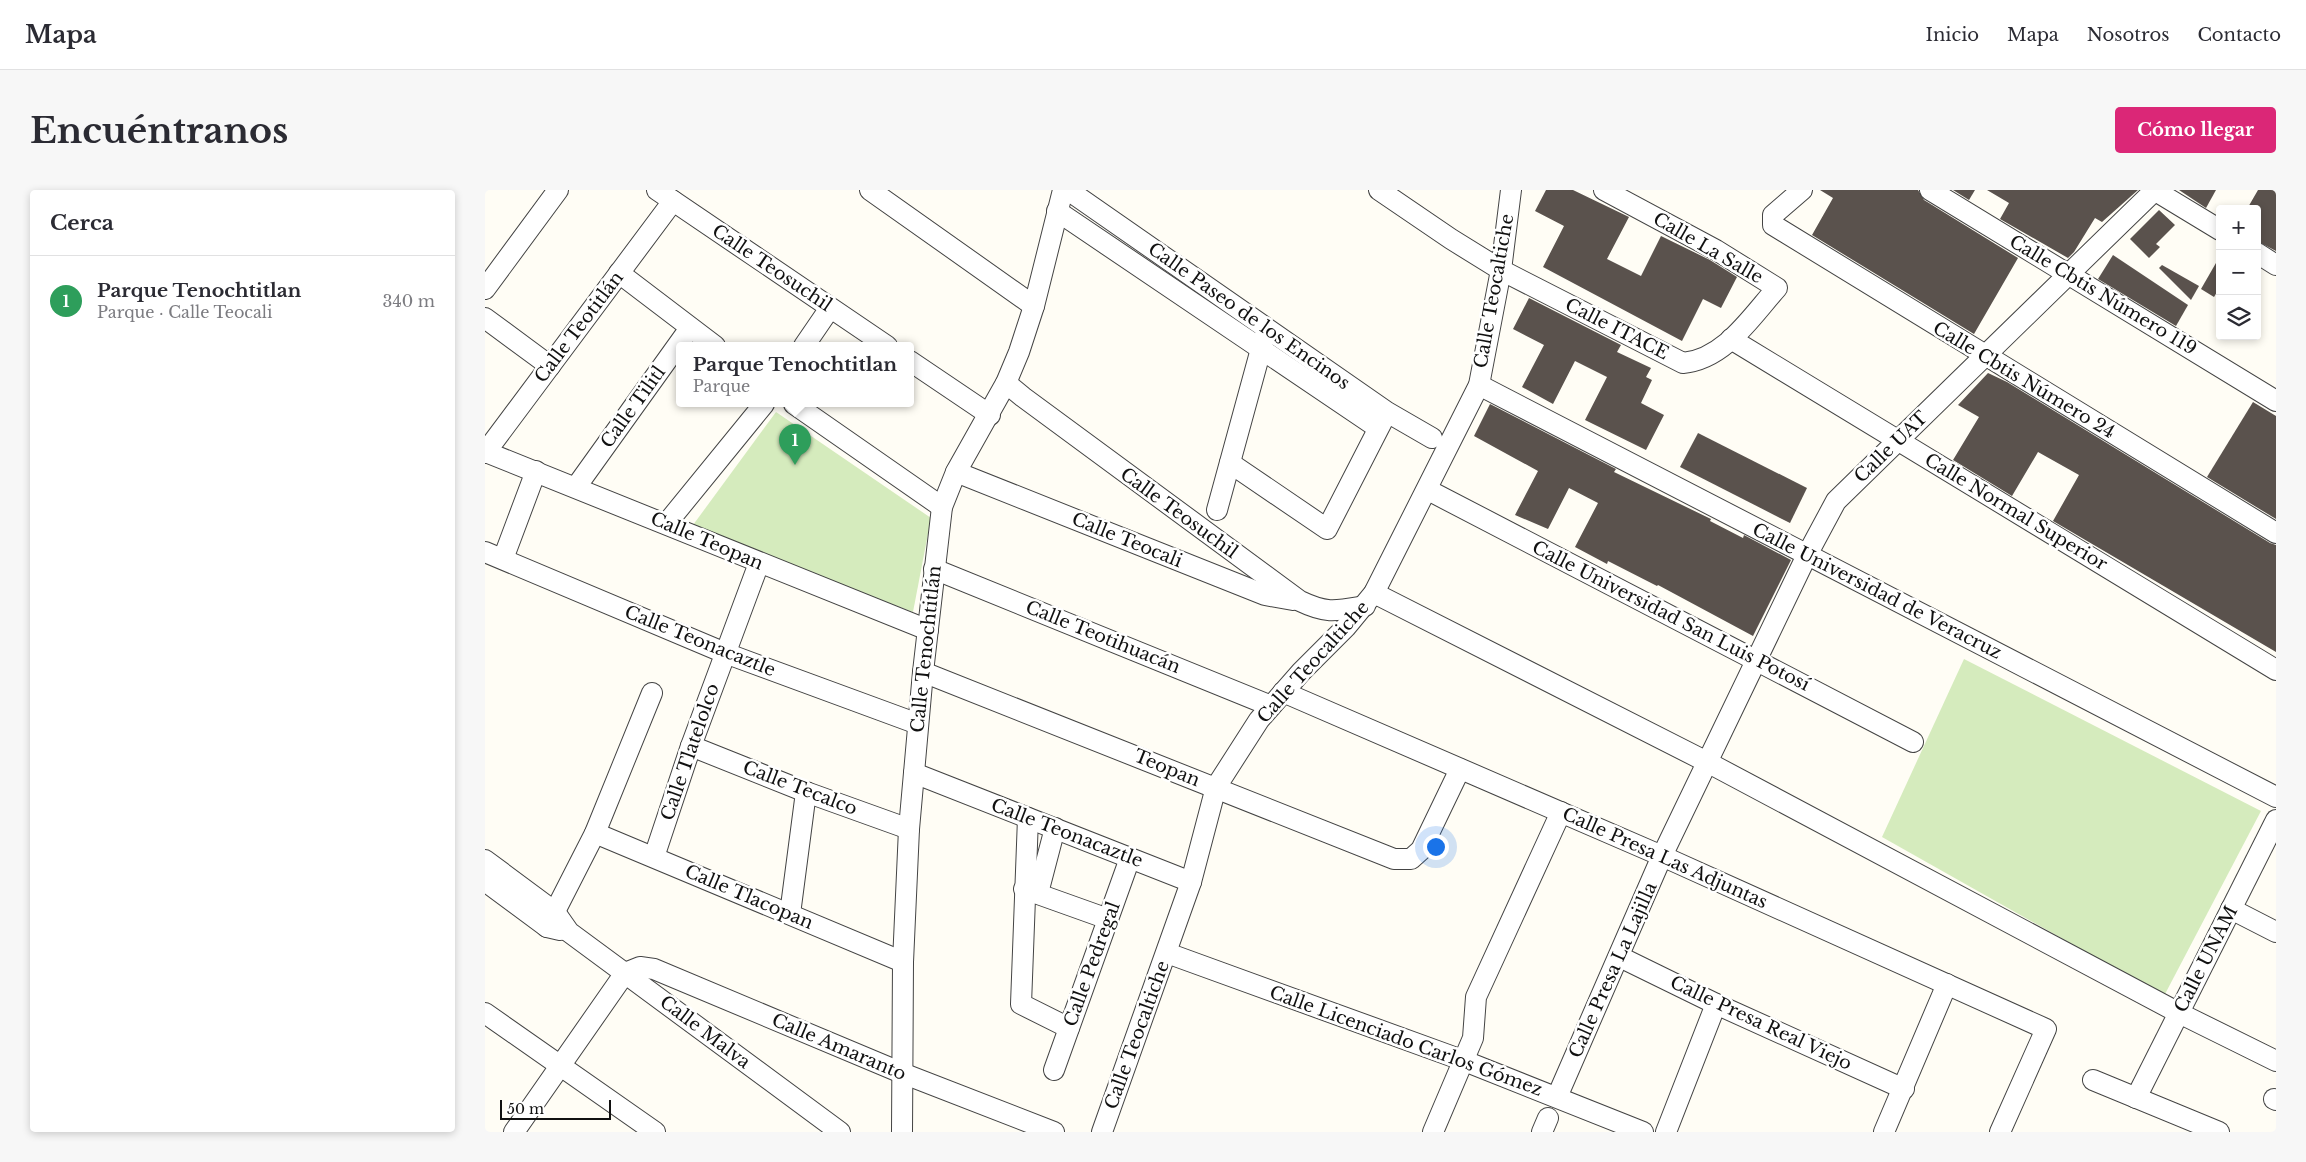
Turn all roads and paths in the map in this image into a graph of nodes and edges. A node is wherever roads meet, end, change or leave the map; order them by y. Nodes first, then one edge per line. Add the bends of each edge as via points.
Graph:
1 (558, 190) edge
2 (657, 190) edge
3 (870, 190) edge
4 (1063, 190) edge
5 (1068, 190) edge
6 (1379, 190) edge
7 (1511, 190) edge
8 (1604, 190) edge
9 (1802, 190) edge
10 (1930, 190) edge
11 (2155, 190) edge
12 (673, 201) junction
13 (1057, 210) junction
14 (1110, 219) junction
15 (2216, 228) edge
16 (1097, 238) junction
17 (2261, 256) edge
18 (2276, 265) edge
19 (1501, 270) junction
20 (619, 273) junction
21 (2069, 275) junction
22 (485, 289) edge
23 (1034, 306) junction
24 (830, 308) junction
25 (485, 318) edge
26 (690, 328) junction
27 (1266, 329) junction
28 (1731, 339) junction
29 (680, 342) edge
30 (709, 342) edge
31 (807, 342) edge
32 (881, 342) edge
33 (676, 348) edge
34 (1262, 350) junction
35 (1985, 356) junction
36 (914, 364) edge
37 (550, 366) junction
38 (1006, 383) junction
39 (1479, 385) junction
40 (2276, 401) edge
41 (762, 407) edge
42 (798, 407) edge
43 (990, 415) junction
44 (1383, 420) junction
45 (1432, 438) dead end
46 (1898, 441) junction
47 (486, 452) edge
48 (1230, 463) junction
49 (536, 471) junction
50 (956, 472) junction
51 (576, 487) junction
52 (1428, 490) junction
53 (942, 507) junction
54 (1217, 510) dead end
55 (667, 523) junction
56 (2276, 533) edge
57 (1807, 555) junction
58 (494, 556) edge
59 (759, 563) junction
60 (934, 569) junction
61 (1370, 599) junction
62 (1300, 601) junction
63 (928, 630) junction
64 (725, 653) junction
65 (1757, 660) junction
66 (2276, 670) edge
67 (923, 672) junction
68 (652, 693) dead end
69 (1277, 699) junction
70 (918, 724) junction
71 (1913, 742) dead end
72 (691, 746) junction
73 (1707, 762) junction
74 (1460, 770) junction
75 (914, 773) junction
76 (1216, 787) junction
77 (806, 792) junction
78 (2276, 797) edge
79 (1561, 812) junction
80 (1028, 818) junction
81 (2276, 820) edge
82 (1055, 828) junction
83 (909, 829) junction
84 (595, 833) junction
85 (1663, 856) junction
86 (654, 857) junction
87 (1130, 858) junction
88 (485, 860) edge
89 (485, 881) edge
90 (1191, 882) junction
91 (1031, 891) junction
92 (2231, 909) junction
93 (790, 914) junction
94 (551, 919) junction
95 (1108, 919) junction
96 (2276, 932) edge
97 (1167, 954) junction
98 (1619, 957) junction
99 (903, 962) junction
100 (625, 973) junction
101 (1947, 984) junction
102 (1716, 1004) junction
103 (485, 1013) edge
104 (2179, 1013) junction
105 (1069, 1028) junction
106 (1462, 1060) junction
107 (2276, 1061) edge
108 (560, 1066) junction
109 (1054, 1070) dead end
110 (902, 1074) junction
111 (2093, 1080) dead end
112 (1904, 1089) junction
113 (1557, 1097) junction
114 (2137, 1098) junction
115 (514, 1132) edge
116 (655, 1132) edge
117 (839, 1132) edge
118 (902, 1132) edge
119 (1054, 1132) edge
120 (1102, 1132) edge
121 (1433, 1132) edge
122 (1643, 1132) edge
123 (1666, 1132) edge
124 (1884, 1132) edge
125 (2000, 1132) edge
126 (2219, 1132) edge

1 - 22 street
2 - 12 street, Calle Teosuchil
3 - 23 street
4 - 13 street, Calle Tenochtitlán
5 - 14 street, Calle Paseo de los Encinos
6 - 19 street, Calle ITACE
7 - 19 street, Calle Teocaltiche
8 - 28 street, Calle La Salle via 1716,250 1777,288
9 - 35 street, Calle Cbtis Número 24 via 1773,216 1773,225
10 - 21 street, Calle Cbtis Número 119
11 - 15 street
11 - 21 street, Calle UAT
12 - 20 street, Calle Teotitlán
12 - 24 street, Calle Teosuchil
13 - 16 street, Calle Paseo de los Encinos
13 - 23 street, Calle Tenochtitlán
14 - 16 street
14 - 27 street, Calle Paseo de los Encinos
16 - 34 street, Calle Paseo de los Encinos
17 - 18 street
19 - 28 street, Calle ITACE via 1683,363 1698,362
19 - 39 street, Calle Teocaltiche
20 - 26 street
20 - 37 street, Calle Teotitlán
21 - 35 street, Calle UAT
21 - 40 street, Calle Cbtis Número 119
23 - 38 street, Calle Tenochtitlán
24 - 31 street
24 - 32 street, Calle Teosuchil
25 - 37 street
26 - 29 street, Calle Tilitl
26 - 30 street
27 - 34 street
27 - 44 street, Calle Paseo de los Encinos
28 - 46 street, Calle Normal Superior
33 - 51 street, Calle Tilitl
34 - 44 street, Calle Paseo de los Encinos
34 - 48 street
35 - 46 street, Calle UAT
35 - 56 street, Calle Cbtis Número 24
36 - 43 street
37 - 47 street, Calle Teotitlán
38 - 43 street, Calle Tenochtitlán
38 - 62 street, Calle Teosuchil
39 - 52 street, Calle Teocaltiche
39 - 57 street, Calle Universidad de Veracruz
41 - 55 street
42 - 53 street
43 - 50 street, Calle Tenochtitlán
44 - 45 street, Calle Paseo de los Encinos
44 - 48 street via 1327,529
46 - 57 street, Calle UAT via 1836,501
46 - 66 street, Calle Normal Superior
47 - 49 street, Calle Teopan
48 - 54 street
49 - 51 street, Calle Teopan
49 - 58 street
50 - 53 street, Calle Tenochtitlán
50 - 62 street, Calle Teocali via 1265,595
51 - 55 street, Calle Teopan
52 - 61 street, Calle Teocaltiche
52 - 65 street, Calle Universidad San Luis Potosí
53 - 60 street, Calle Tenochtitlán
55 - 59 street, Calle Teopan
57 - 65 street, Calle UAT
57 - 78 street, Calle Universidad de Veracruz
58 - 64 street, Calle Teonacaztle
59 - 63 street, Calle Teopan
59 - 64 street, Calle Tlatelolco
60 - 63 street, Calle Tenochtitlán
60 - 69 street, Calle Teotihuacán
61 - 62 street, Calle Teosuchil via 1341,610 1320,610
61 - 69 street, Calle Teocaltiche
61 - 73 street
63 - 67 street, Calle Tenochtitlán
64 - 70 street, Calle Teonacaztle
64 - 72 street, Calle Tlatelolco
65 - 71 street, Calle Universidad San Luis Potosí
65 - 73 street, Calle UAT
67 - 70 street, Calle Tenochtitlán
67 - 76 street, Teopan
68 - 84 street
69 - 74 street, Calle Presa Las Adjuntas
69 - 76 street, Calle Teocaltiche via 1259,720
70 - 75 street, Calle Tenochtitlán
72 - 77 street, Calle Tecalco
72 - 86 street, Calle Tlatelolco
73 - 85 street, Calle Presa La Lajilla
73 - 104 street
74 - 76 street, Teopan via 1421,850 1411,859 1394,859
74 - 79 street, Calle Presa Las Adjuntas
75 - 80 street, Calle Teonacaztle
75 - 83 street, Calle Tenochtitlán
76 - 90 street, Calle Teocaltiche
77 - 83 street, Calle Tecalco
77 - 93 street
79 - 85 street, Calle Presa Las Adjuntas
79 - 106 street via 1476,996 1473,1038
80 - 82 street, Calle Teonacaztle
80 - 91 street
81 - 92 street, Calle UNAM
82 - 87 street, Calle Teonacaztle
82 - 91 street
83 - 99 street, Calle Tenochtitlán
84 - 86 street, Calle Tlacopan
84 - 94 street
85 - 98 street, Calle Presa La Lajilla
85 - 101 street, Calle Presa Las Adjuntas
86 - 93 street, Calle Tlacopan
87 - 90 street, Calle Teonacaztle
87 - 95 street, Calle Pedregal
88 - 94 street, Calle Malva
89 - 94 street, Calle Malva
90 - 97 street, Calle Teocaltiche
91 - 95 street
91 - 105 street via 1021,1004
92 - 96 street
92 - 104 street, Calle UNAM
93 - 99 street, Calle Tlacopan
94 - 100 street, Calle Malva
95 - 105 street, Calle Pedregal
97 - 106 street, Calle Licenciado Carlos Gómez
97 - 120 street, Calle Teocaltiche
98 - 102 street, Calle Presa Real Viejo
98 - 113 street, Calle Presa La Lajilla
99 - 110 street, Calle Tenochtitlán
100 - 108 street
100 - 110 street, Calle Amaranto via 640,967 654,969
100 - 117 street, Calle Malva
101 - 112 street
101 - 125 street, Calle Presa Las Adjuntas via 2046,1028
102 - 112 street, Calle Presa Real Viejo
102 - 123 street
103 - 108 street
104 - 107 street
104 - 114 street, Calle UNAM
105 - 109 street, Calle Pedregal
106 - 113 street, Calle Licenciado Carlos Gómez
106 - 121 street
108 - 115 street
108 - 116 street
110 - 118 street, Calle Tenochtitlán
110 - 119 street, Calle Amaranto
111 - 114 street
112 - 124 street
113 - 122 street, Calle Licenciado Carlos Gómez
114 - 126 street

